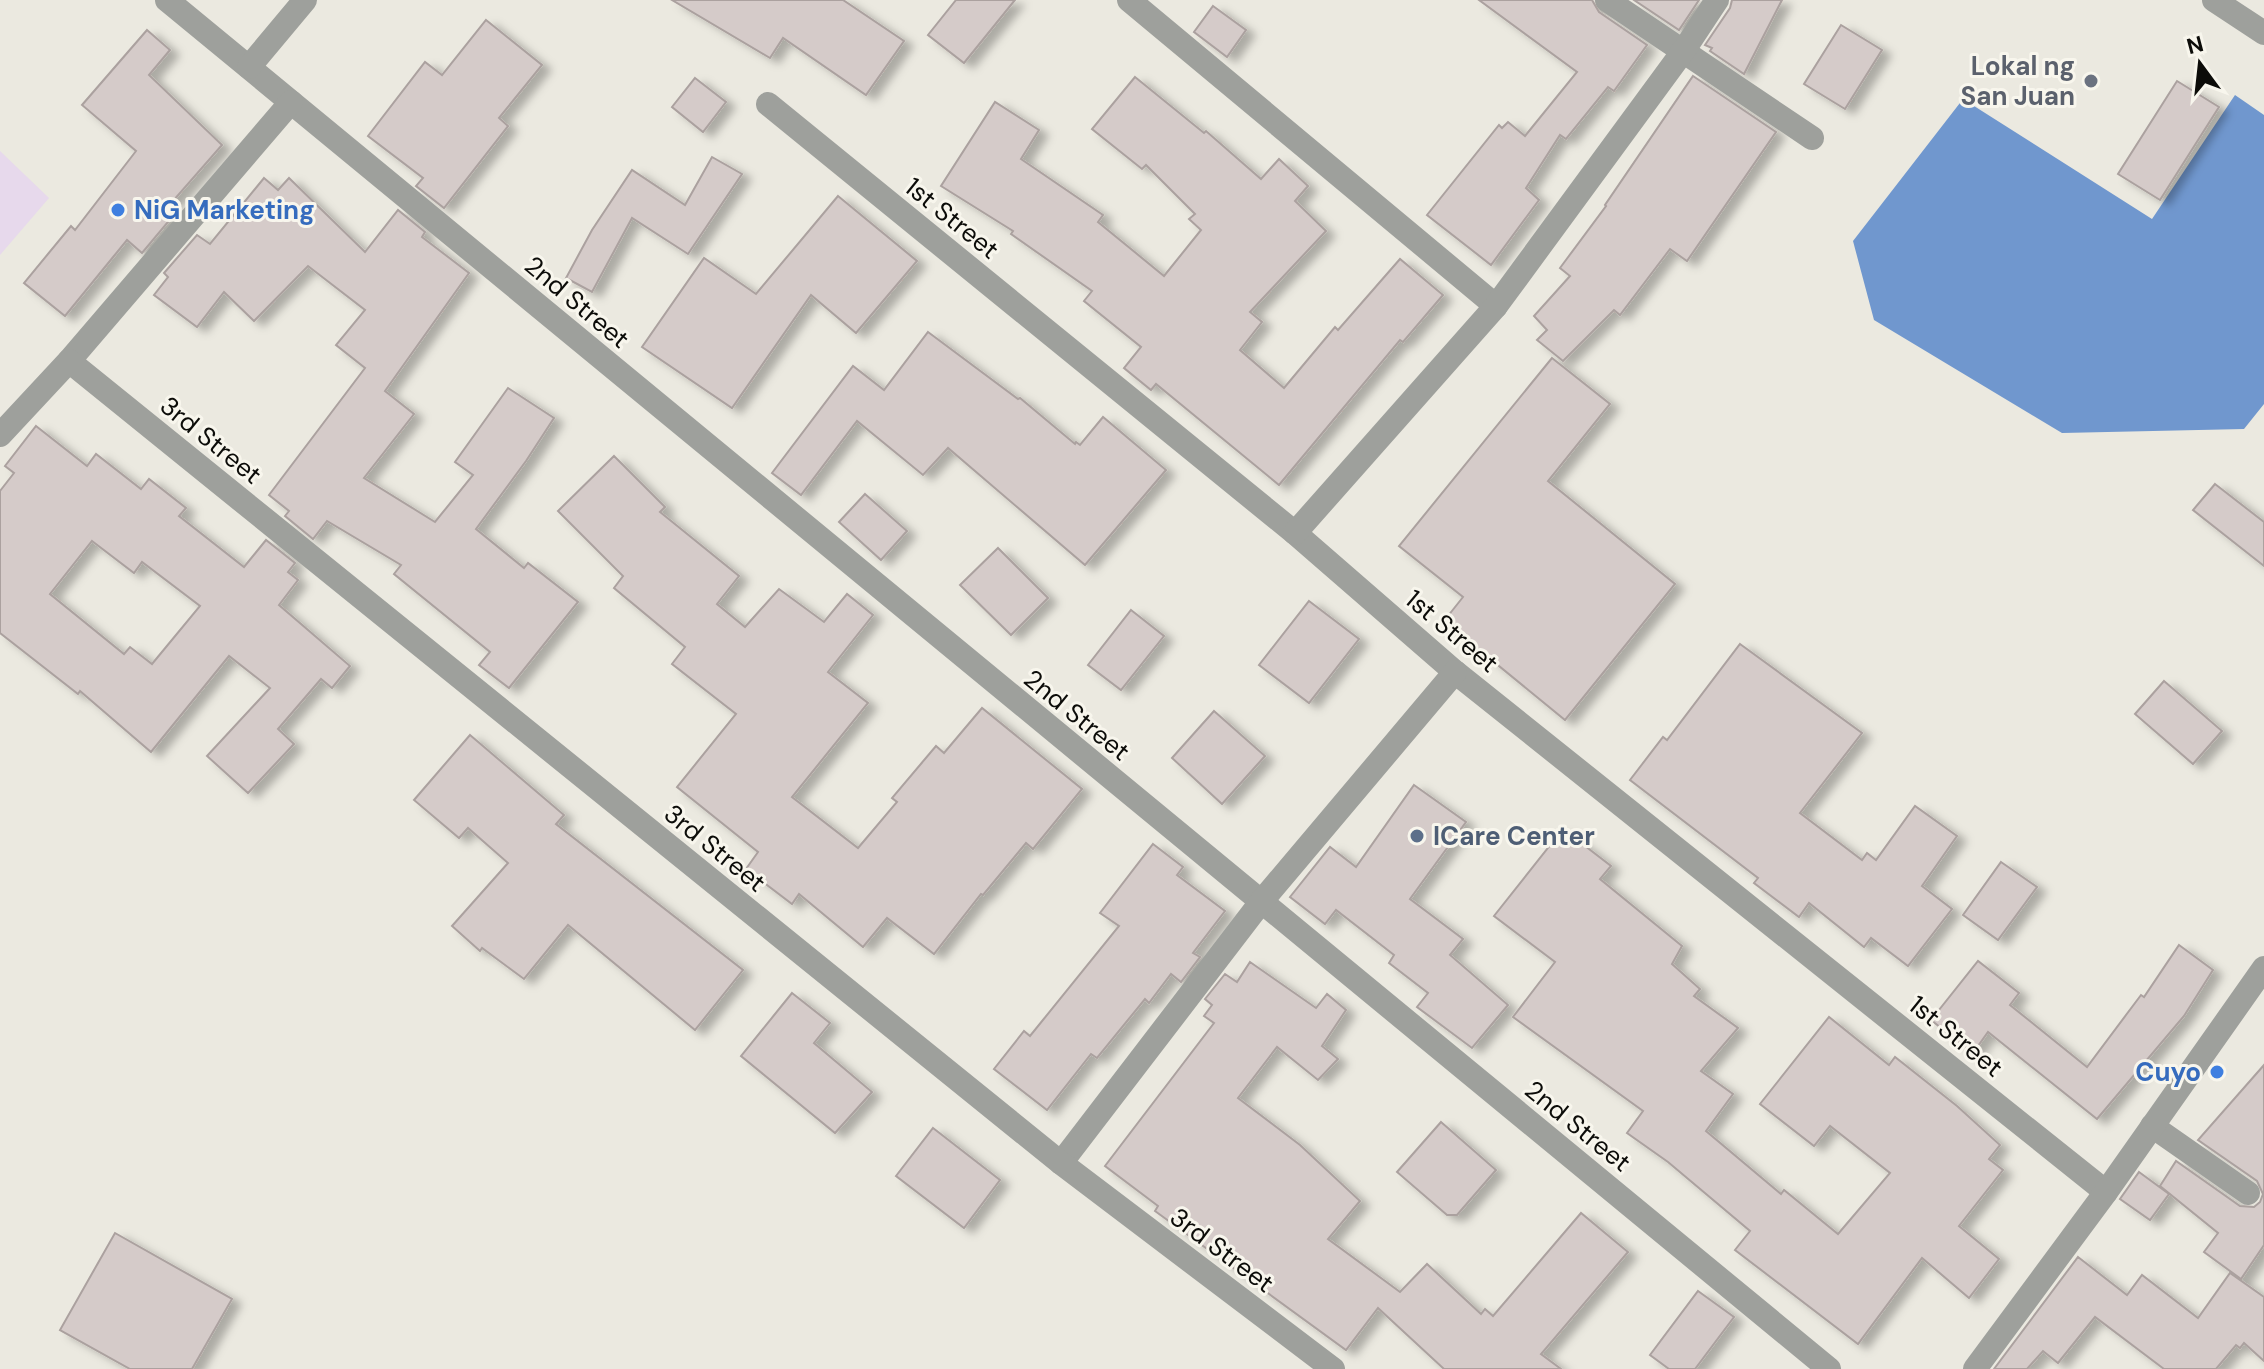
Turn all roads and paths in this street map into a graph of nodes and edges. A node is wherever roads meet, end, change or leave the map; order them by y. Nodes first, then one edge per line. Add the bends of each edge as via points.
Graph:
1 (167, 0) edge
2 (305, 0) edge
3 (1129, 0) edge
4 (1607, 0) edge
5 (1717, 0) edge
6 (2214, 0) edge
7 (2259, 22) edge
8 (1684, 50) junction
9 (249, 67) junction
10 (291, 102) junction
11 (768, 104) dead end
12 (1812, 138) dead end
13 (1496, 306) junction
14 (69, 361) junction
15 (0, 435) edge
16 (1295, 533) junction
17 (1455, 672) junction
18 (1261, 902) junction
19 (2264, 968) edge
20 (2152, 1126) junction
21 (1061, 1163) junction
22 (2106, 1192) junction
23 (2248, 1193) dead end
24 (1333, 1369) edge
25 (1829, 1369) edge
26 (1975, 1369) edge

1 - 9 street, 2nd Street
2 - 9 street
3 - 13 street
4 - 8 street
5 - 8 street
6 - 7 street
8 - 12 street
8 - 13 street
9 - 10 street, 2nd Street
10 - 14 street
10 - 18 street, 2nd Street
11 - 16 street, 1st Street
13 - 16 street
14 - 15 street
14 - 21 street, 3rd Street
16 - 17 street, 1st Street
17 - 18 street
17 - 22 street, 1st Street
18 - 21 street
18 - 25 street, 2nd Street
19 - 20 street
20 - 22 street
20 - 23 street
21 - 24 street, 3rd Street
22 - 26 street

